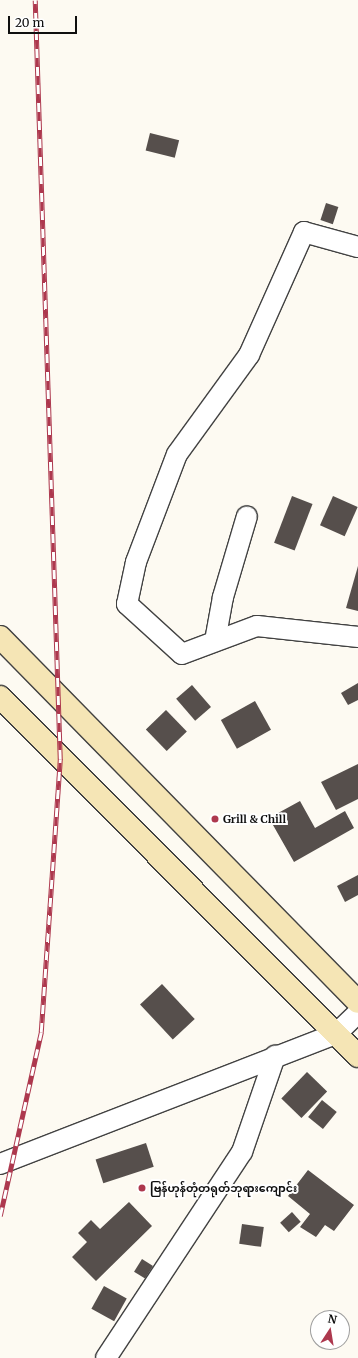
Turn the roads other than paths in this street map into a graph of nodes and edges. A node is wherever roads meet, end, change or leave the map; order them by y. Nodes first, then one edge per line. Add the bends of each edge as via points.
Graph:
1 (358, 247) edge
2 (247, 516) dead end
3 (0, 637) edge
4 (358, 637) edge
5 (215, 641) junction
6 (0, 697) edge
7 (358, 1002) edge
8 (358, 1013) edge
9 (336, 1034) junction
10 (276, 1056) junction
11 (358, 1056) edge
12 (0, 1164) edge
13 (106, 1358) edge

1 - 5 street via 304,232 249,355 177,454 136,562 127,604 182,654
2 - 5 street via 223,596
3 - 7 main road
4 - 5 street via 256,626
6 - 9 main road
8 - 9 street
9 - 10 street
9 - 11 main road
10 - 12 street
10 - 13 street via 242,1152

